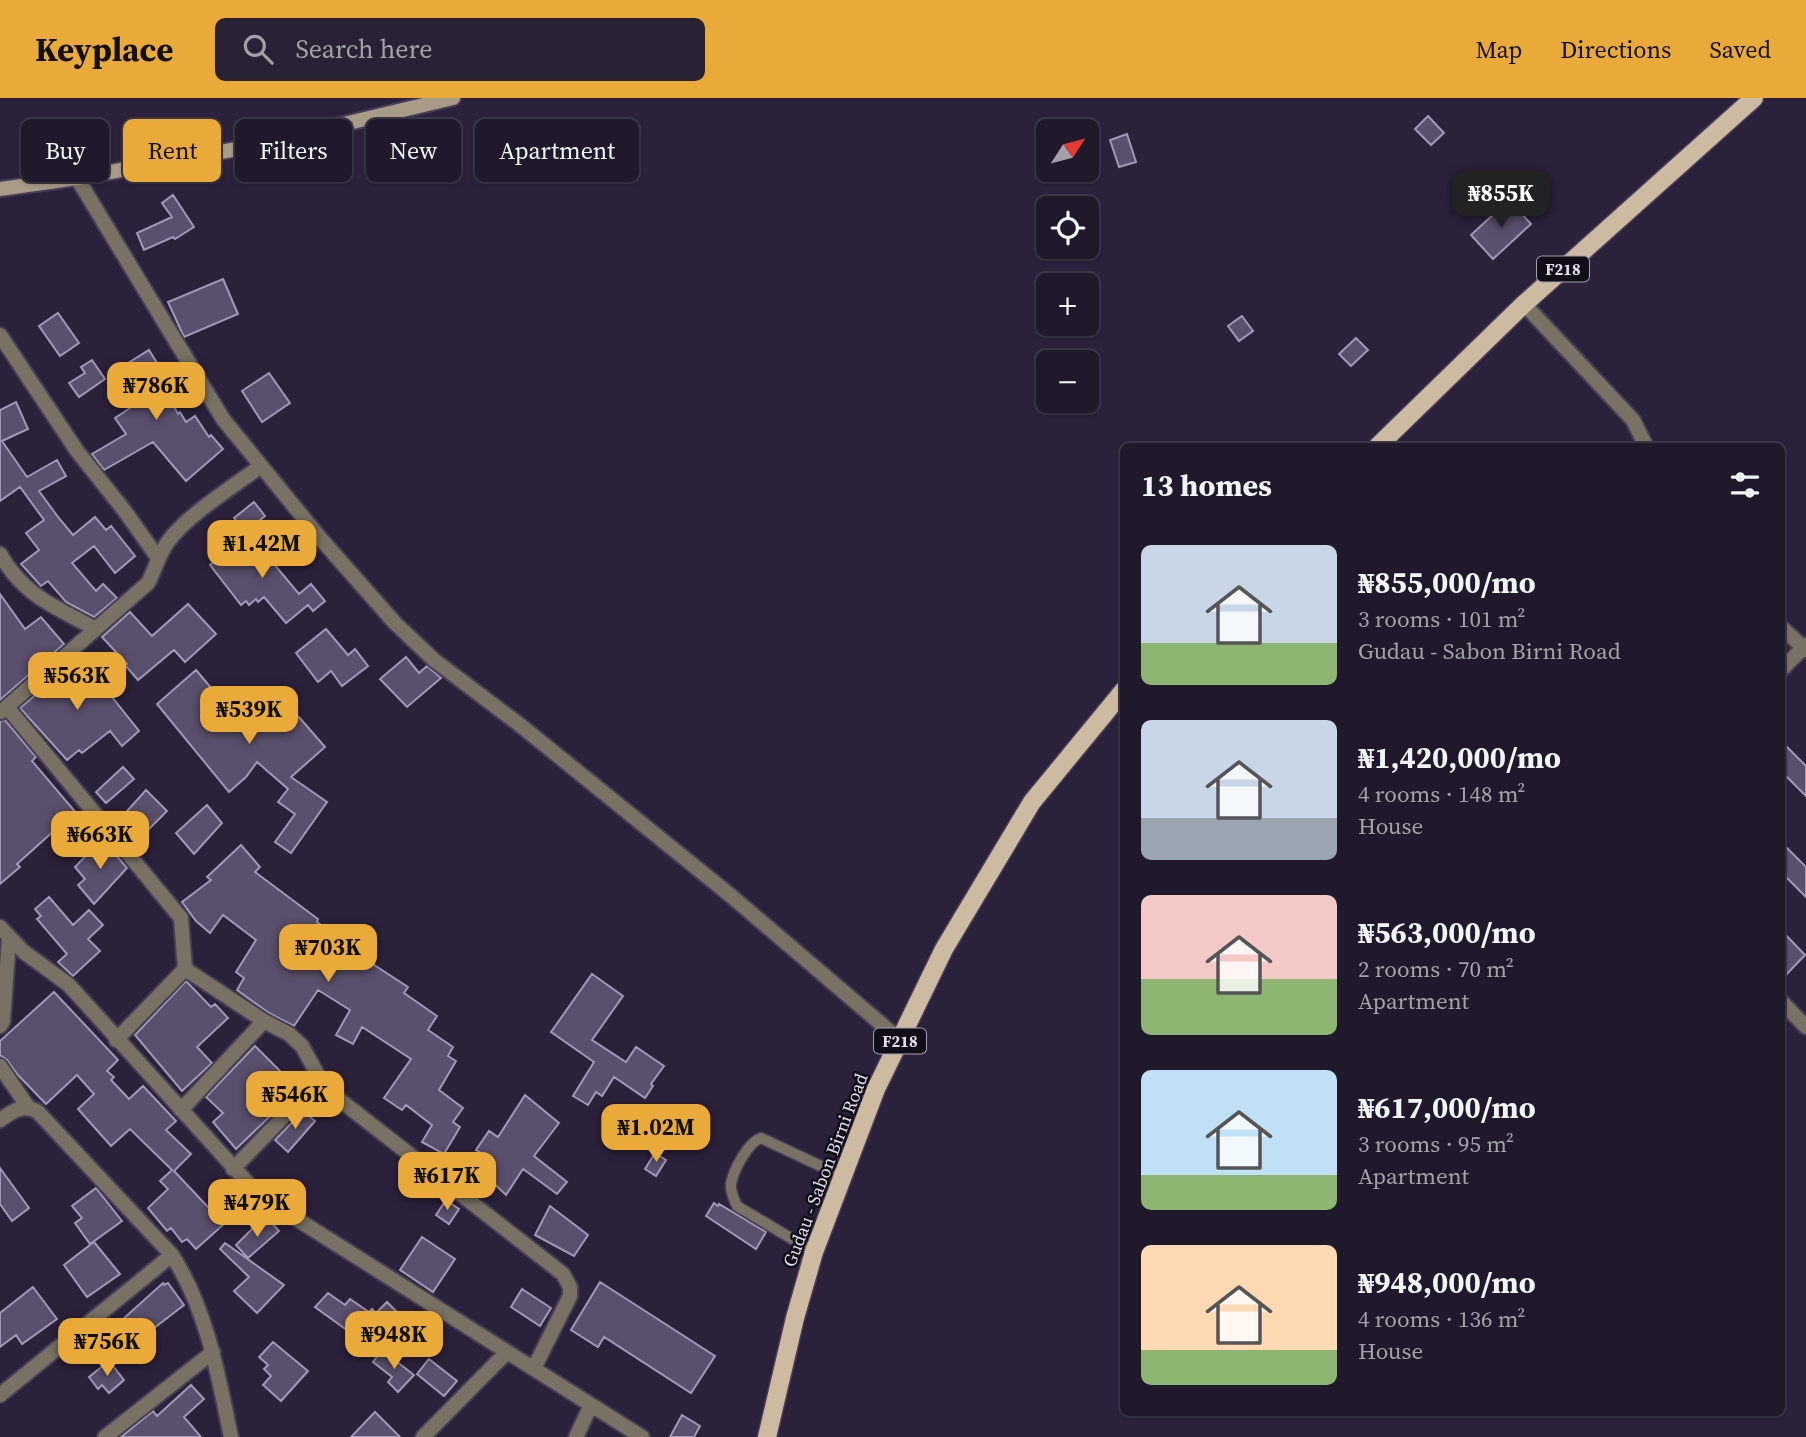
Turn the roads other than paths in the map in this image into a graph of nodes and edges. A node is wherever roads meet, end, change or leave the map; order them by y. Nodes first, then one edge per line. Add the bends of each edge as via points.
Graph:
1 (453, 98) edge
2 (1754, 98) edge
3 (109, 172) edge
4 (49, 182) edge
5 (79, 182) edge
6 (0, 189) edge
7 (1524, 304) junction
8 (0, 335) edge
9 (1381, 443) edge
10 (1644, 443) edge
11 (261, 466) junction
12 (0, 554) edge
13 (158, 558) junction
14 (94, 628) junction
15 (1785, 630) edge
16 (1805, 647) edge
17 (1785, 666) edge
18 (1120, 695) edge
19 (3, 710) edge
20 (5, 933) edge
21 (185, 969) junction
22 (1785, 1005) edge
23 (264, 1021) junction
24 (0, 1026) edge
25 (1806, 1027) edge
26 (116, 1040) junction
27 (900, 1040) junction
28 (0, 1066) edge
29 (320, 1079) junction
30 (27, 1107) junction
31 (181, 1110) junction
32 (0, 1120) edge
33 (233, 1169) junction
34 (842, 1176) junction
35 (814, 1252) junction
36 (173, 1255) junction
37 (213, 1352) junction
38 (507, 1352) junction
39 (534, 1368) junction
40 (0, 1395) edge
41 (591, 1405) junction
42 (104, 1437) edge
43 (231, 1437) edge
44 (423, 1437) edge
45 (576, 1437) edge
46 (642, 1437) edge
47 (767, 1437) edge

1 - 3 street via 248,147
2 - 7 main road, F218
4 - 6 street
5 - 11 street via 223,419
7 - 9 main road, F218
7 - 10 street via 1633,420
8 - 13 street via 77,451
11 - 13 street via 171,536
11 - 27 street via 320,538 434,660 720,887
12 - 14 street via 34,596
13 - 14 street via 148,583
14 - 19 street
15 - 16 street
16 - 17 street
18 - 27 main road, Gudau - Sabon Birni Road / F218 via 1032,802 944,949
19 - 21 street via 181,918
20 - 24 street
20 - 26 street via 69,985
21 - 23 street
21 - 26 street
22 - 25 street
23 - 29 street via 302,1046
23 - 31 street
26 - 31 street
27 - 34 main road, Gudau - Sabon Birni Road / F218
28 - 30 street
29 - 33 street
29 - 39 street via 336,1097 563,1274 570,1296
30 - 32 street
30 - 36 street via 37,1111
31 - 33 street
33 - 38 street via 264,1200
34 - 35 main road, Gudau - Sabon Birni Road / F218
34 - 35 lane via 761,1138 748,1146 731,1184 737,1206
35 - 47 main road, Gudau - Sabon Birni Road / F218
36 - 37 street via 188,1281
36 - 40 street
37 - 42 street
37 - 43 street
38 - 39 street
38 - 44 street
39 - 41 street
41 - 45 street
41 - 46 street

